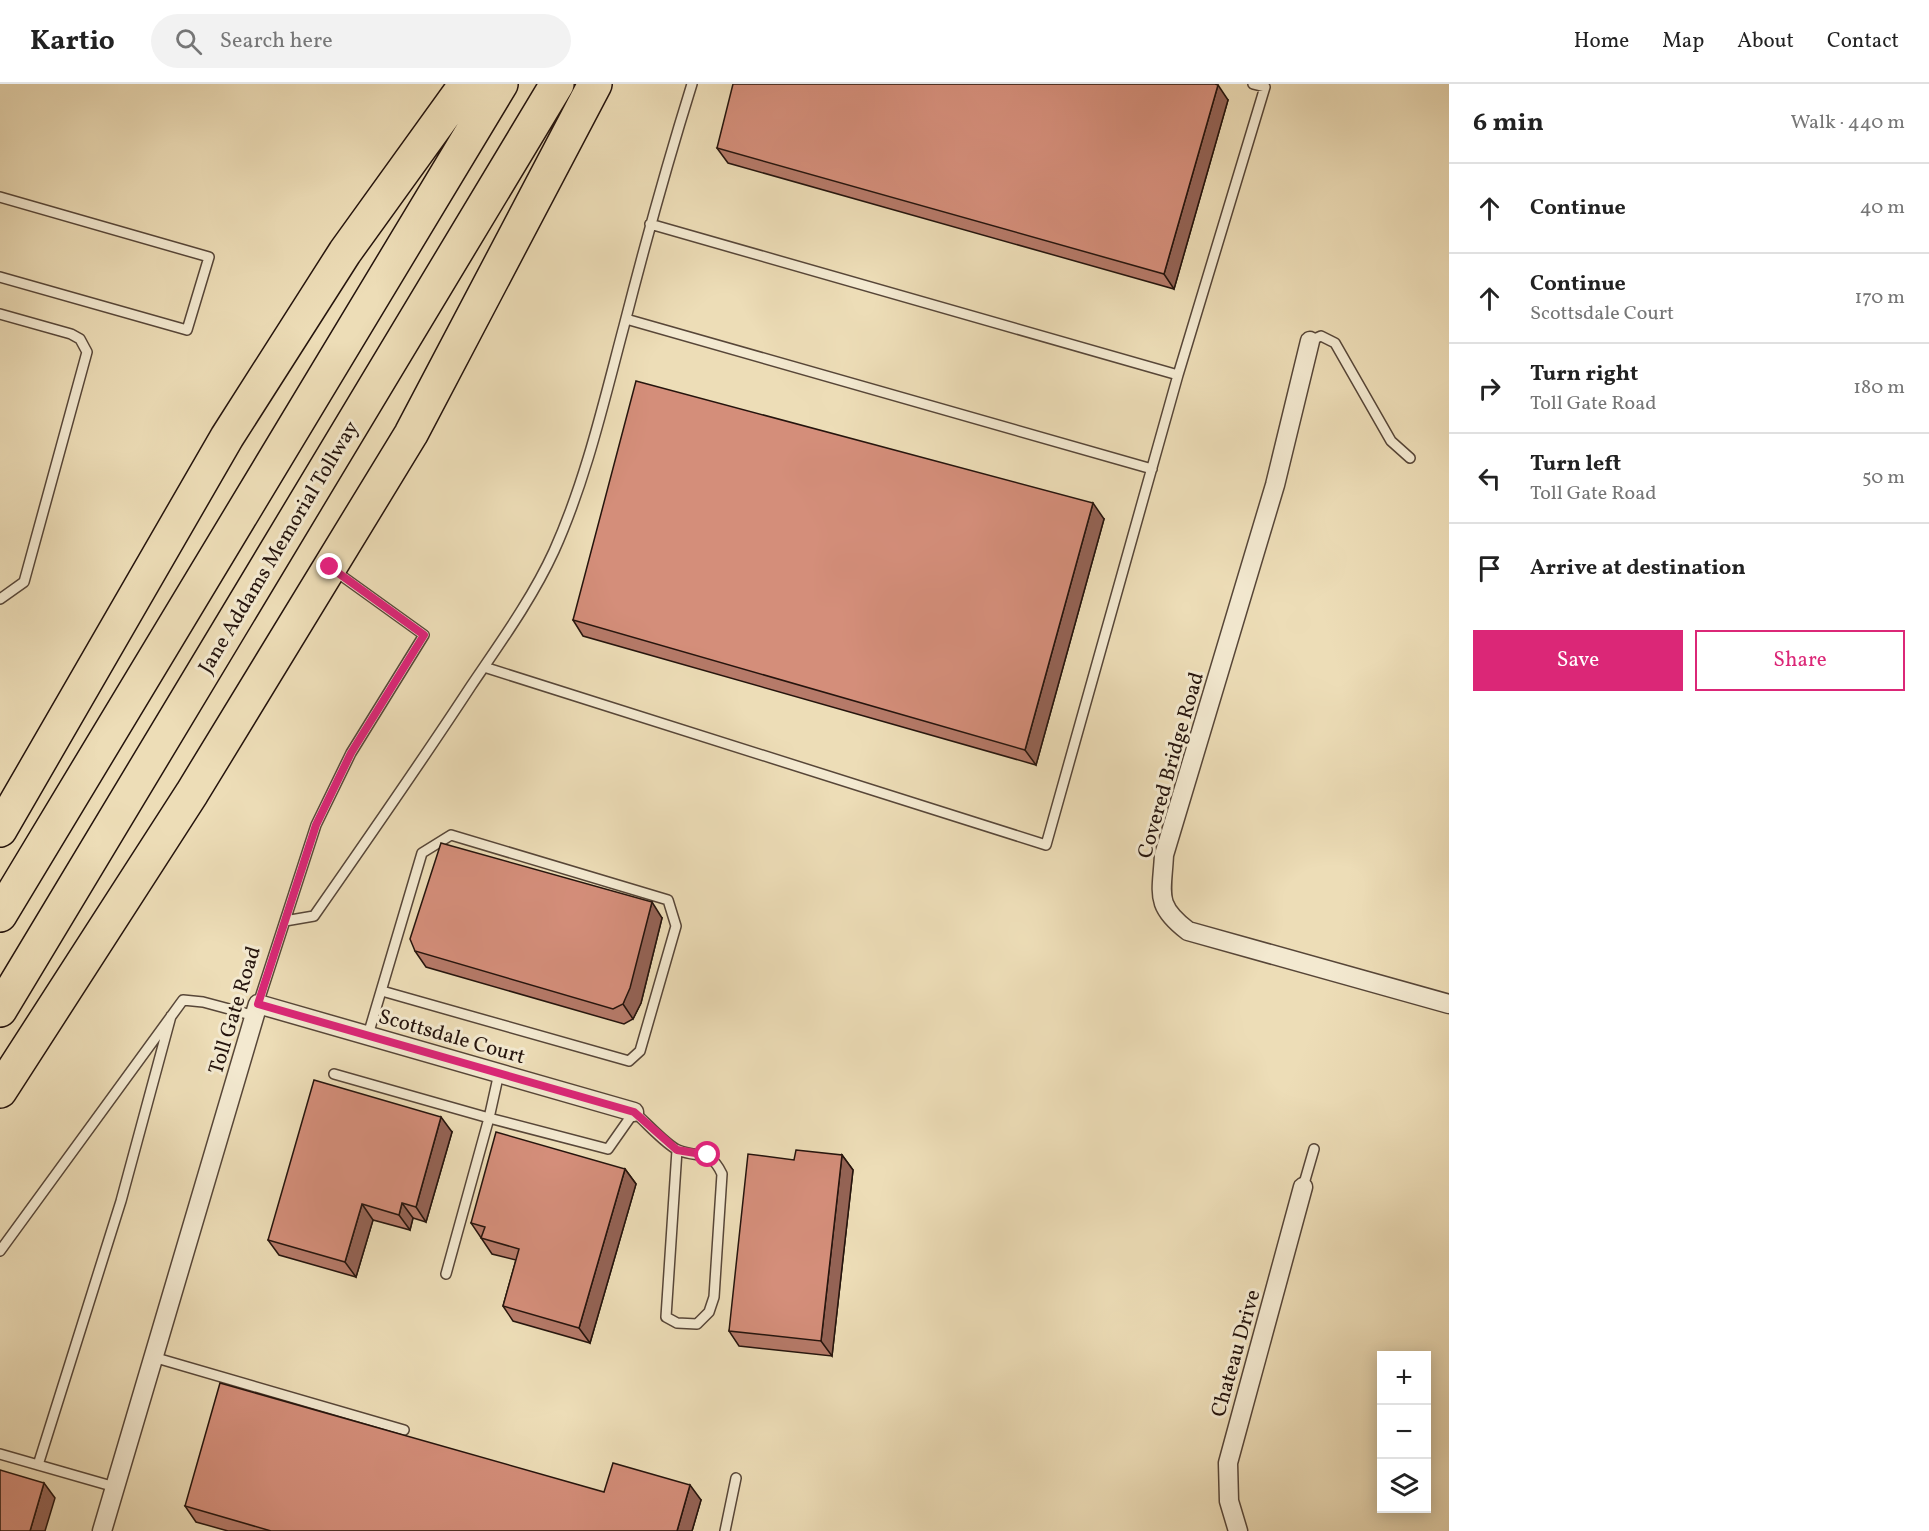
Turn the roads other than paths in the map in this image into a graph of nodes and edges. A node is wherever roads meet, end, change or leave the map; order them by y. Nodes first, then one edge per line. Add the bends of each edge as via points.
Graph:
1 (466, 84) edge
2 (501, 84) edge
3 (557, 84) edge
4 (595, 84) edge
5 (692, 84) edge
6 (1253, 84) edge
7 (0, 197) edge
8 (650, 224) junction
9 (0, 277) edge
10 (0, 314) edge
11 (626, 319) junction
12 (1310, 341) joint
13 (1178, 375) junction
14 (1410, 458) dead end
15 (1152, 469) junction
16 (330, 567) junction
17 (0, 599) edge
18 (484, 668) junction
19 (0, 830) edge
20 (0, 915) edge
21 (285, 921) junction
22 (381, 991) junction
23 (1449, 1004) edge
24 (0, 1010) edge
25 (256, 1010) junction
26 (171, 1016) junction
27 (368, 1035) junction
28 (499, 1073) junction
29 (334, 1074) dead end
30 (0, 1091) edge
31 (634, 1112) junction
32 (489, 1118) junction
33 (1314, 1149) dead end
34 (677, 1150) junction
35 (1303, 1187) joint
36 (0, 1251) edge
37 (446, 1274) dead end
38 (153, 1358) junction
39 (404, 1430) dead end
40 (0, 1454) edge
41 (38, 1465) junction
42 (736, 1478) dead end
43 (115, 1487) junction
44 (102, 1531) edge
45 (725, 1531) edge
46 (1238, 1531) edge

1 - 19 highway via 345,252 227,436
2 - 20 highway
3 - 24 highway, Jane Addams Memorial Tollway
4 - 16 highway via 411,434
5 - 8 lane
6 - 13 lane via 1265,87
7 - 9 lane via 210,257 187,330
8 - 11 lane
8 - 13 lane
10 - 17 lane via 71,334 80,339 87,352 24,582
11 - 15 lane
11 - 18 lane via 568,517 534,590
12 - 14 lane via 1321,336 1335,343 1391,441
12 - 23 street, Covered Bridge Road via 1275,485 1164,855 1161,903 1188,932
13 - 15 lane
15 - 18 lane via 1046,845
16 - 21 lane, Toll Gate Road via 424,635 351,753 316,825
16 - 30 highway via 192,793
18 - 21 lane via 314,916
21 - 25 lane, Toll Gate Road
22 - 22 lane via 422,854 451,835 668,900 676,926 640,1052 629,1061
22 - 27 lane
25 - 26 lane via 183,1000
25 - 27 street, Scottsdale Court
25 - 38 street, Toll Gate Road
26 - 36 lane
26 - 41 lane via 121,1201
27 - 28 street, Scottsdale Court
28 - 31 street, Scottsdale Court
28 - 32 lane
29 - 32 lane
31 - 32 lane via 608,1149
31 - 34 lane
32 - 37 lane
33 - 35 lane
34 - 34 lane via 708,1155 722,1174 714,1297 709,1312 697,1324 677,1323 666,1317
35 - 46 street, Chateau Drive via 1228,1463 1229,1501
38 - 39 lane
38 - 43 street, Toll Gate Road
40 - 41 lane
41 - 43 lane
42 - 45 lane
43 - 44 street, Toll Gate Road

